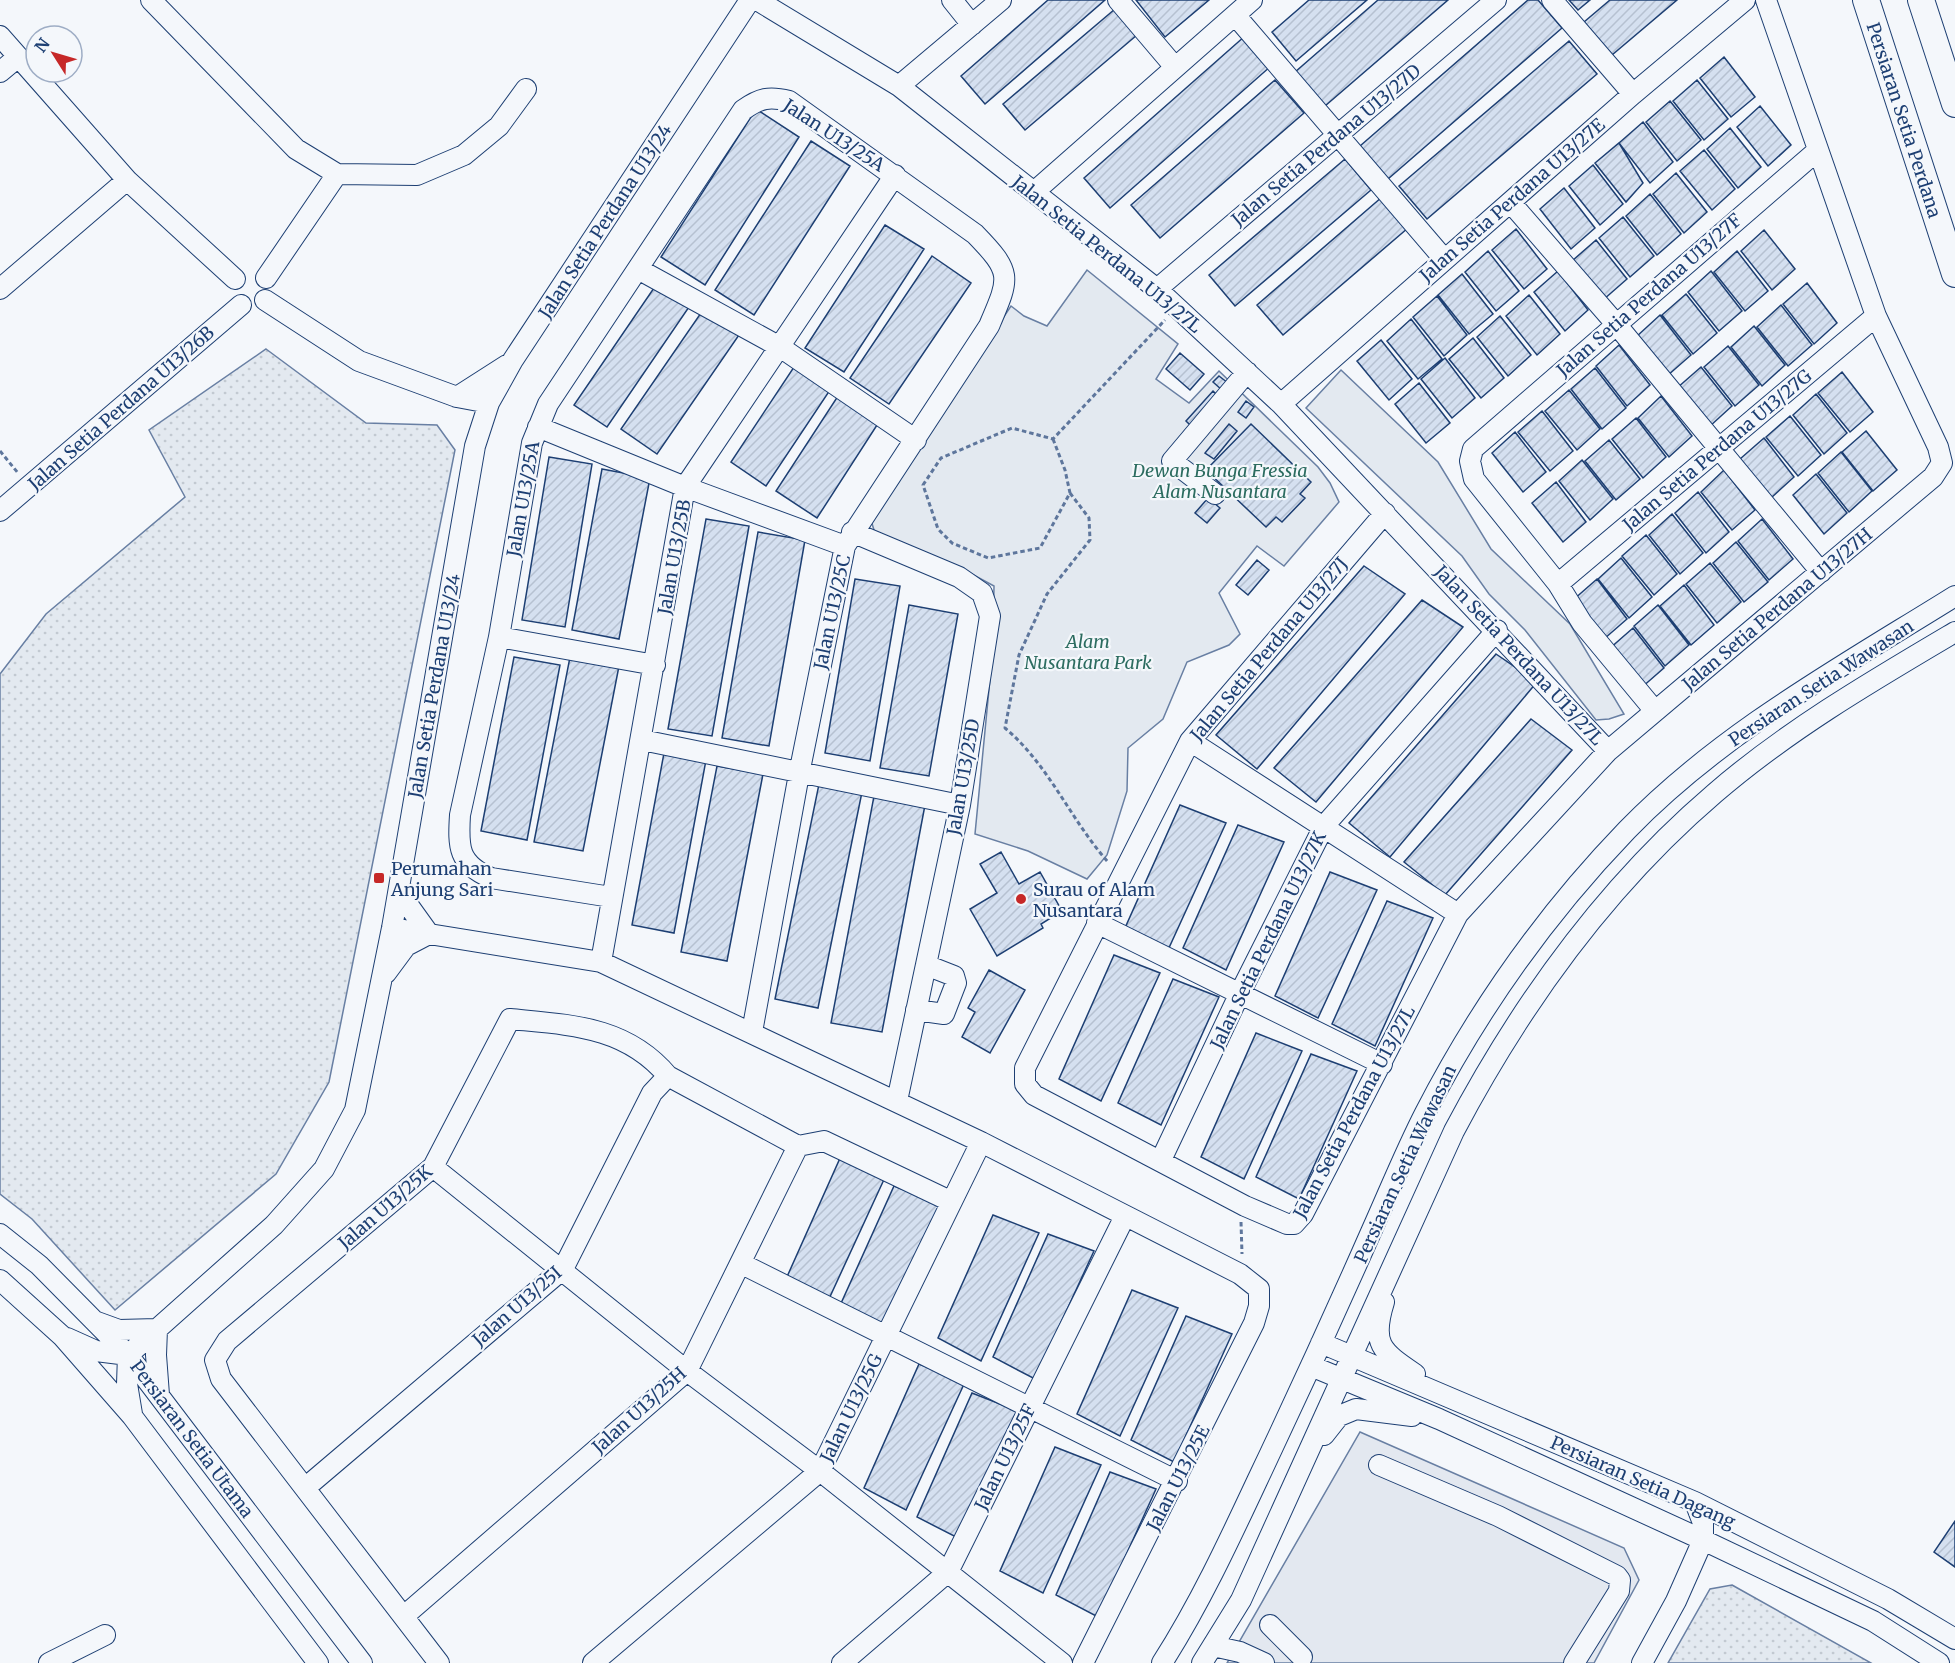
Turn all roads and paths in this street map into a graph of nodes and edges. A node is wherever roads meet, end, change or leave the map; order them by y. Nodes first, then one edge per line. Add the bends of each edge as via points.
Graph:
1 (151, 0) edge
2 (750, 0) edge
3 (757, 0) edge
4 (952, 0) edge
5 (1002, 0) edge
6 (1118, 0) edge
7 (1252, 0) edge
8 (1496, 0) edge
9 (1552, 0) edge
10 (1745, 0) edge
11 (1766, 0) edge
12 (1866, 0) edge
13 (1921, 0) edge
14 (1235, 15) junction
15 (972, 24) junction
16 (0, 36) edge
17 (18, 57) junction
18 (1174, 66) junction
19 (0, 72) edge
20 (899, 86) junction
21 (526, 90) dead end
22 (1633, 94) junction
23 (1955, 104) edge
24 (1339, 134) junction
25 (1817, 151) junction
26 (338, 174) junction
27 (895, 175) junction
28 (127, 180) junction
29 (1034, 192) junction
30 (1511, 203) junction
31 (1444, 259) junction
32 (638, 269) junction
33 (1955, 274) edge
34 (266, 278) junction
35 (236, 279) junction
36 (0, 289) edge
37 (1156, 289) junction
38 (266, 300) junction
39 (241, 305) junction
40 (1176, 307) junction
41 (1876, 316) junction
42 (1616, 324) junction
43 (780, 347) junction
44 (513, 360) junction
45 (1247, 372) junction
46 (457, 397) junction
47 (489, 403) junction
48 (1281, 404) junction
49 (537, 427) junction
50 (1053, 439) junction
51 (916, 440) junction
52 (475, 446) junction
53 (1719, 447) junction
54 (0, 451) edge
55 (29, 486) junction
56 (686, 487) junction
57 (1070, 493) junction
58 (1215, 494) dead end
59 (0, 511) edge
60 (1385, 513) junction
61 (849, 539) junction
62 (1821, 572) junction
63 (1558, 584) junction
64 (1955, 596) edge
65 (1497, 630) junction
66 (1955, 632) edge
67 (499, 637) junction
68 (656, 664) junction
69 (1655, 711) junction
70 (642, 740) junction
71 (1190, 741) junction
72 (1608, 751) junction
73 (799, 774) junction
74 (960, 804) junction
75 (1324, 826) junction
76 (1121, 877) junction
77 (400, 884) junction
78 (611, 897) junction
79 (1458, 914) junction
80 (1096, 923) junction
81 (392, 928) junction
82 (429, 933) junction
83 (601, 962) junction
84 (926, 965) junction
85 (381, 980) junction
86 (1239, 995) junction
87 (916, 1010) junction
88 (752, 1032) junction
89 (1382, 1064) junction
90 (668, 1076) junction
91 (1025, 1084) joint
92 (897, 1101) junction
93 (981, 1142) junction
94 (798, 1146) junction
95 (1161, 1160) junction
96 (433, 1167) junction
97 (950, 1201) junction
98 (1245, 1206) junction
99 (1125, 1216) junction
100 (0, 1234) edge
101 (1401, 1248) junction
102 (742, 1264) junction
103 (563, 1269) junction
104 (0, 1280) edge
105 (1254, 1284) junction
106 (95, 1321) junction
107 (157, 1329) junction
108 (62, 1336) junction
109 (886, 1337) junction
110 (1322, 1344) junction
111 (128, 1355) junction
112 (1350, 1356) junction
113 (1311, 1366) junction
114 (687, 1371) junction
115 (1340, 1379) junction
116 (159, 1395) junction
117 (1451, 1397) junction
118 (1030, 1406) junction
119 (132, 1416) junction
120 (1439, 1419) junction
121 (1307, 1456) junction
122 (1379, 1465) dead end
123 (820, 1471) junction
124 (1177, 1481) junction
125 (305, 1488) junction
126 (1695, 1502) junction
127 (1740, 1525) junction
128 (1703, 1540) junction
129 (948, 1572) junction
130 (404, 1616) junction
131 (1270, 1625) dead end
132 (105, 1635) dead end
133 (1955, 1638) edge
134 (1207, 1655) edge
135 (1302, 1657) dead end
136 (49, 1663) edge
137 (318, 1663) edge
138 (362, 1663) edge
139 (439, 1663) edge
140 (593, 1663) edge
141 (842, 1663) edge
142 (1062, 1663) edge
143 (1083, 1663) edge
144 (1162, 1663) edge
145 (1264, 1663) edge
146 (1574, 1663) edge
147 (1642, 1663) edge
148 (1939, 1663) edge

1 - 26 street via 296,148
2 - 44 street, Jalan Setia Perdana U13/24
3 - 20 street, Jalan Setia Perdana U13/27L
4 - 15 street
5 - 15 street
6 - 18 street
7 - 14 street
8 - 24 street, Jalan Setia Perdana U13/27D
9 - 22 street
10 - 22 street, Jalan Setia Perdana U13/27E
11 - 25 street
12 - 33 main road, Persiaran Setia Perdana
13 - 23 main road
14 - 18 street
14 - 24 street
15 - 20 street
16 - 17 street
17 - 19 street
17 - 28 street
18 - 29 street
20 - 29 street, Jalan Setia Perdana U13/27L
21 - 26 street via 499,126 464,156 417,175
22 - 30 street, Jalan Setia Perdana U13/27E
24 - 31 street
24 - 37 street, Jalan Setia Perdana U13/27D
25 - 41 street
25 - 42 street, Jalan Setia Perdana U13/27F
26 - 34 street
27 - 32 street, Jalan U13/25A via 789,101 758,99 743,110
27 - 43 street, Jalan U13/25B
27 - 51 street, Jalan U13/25C via 975,234 999,259 1006,287 989,326
28 - 35 street
28 - 36 street
29 - 37 street, Jalan Setia Perdana U13/27L
30 - 31 street, Jalan Setia Perdana U13/27E
30 - 42 street
31 - 48 street, Jalan Setia Perdana U13/27E
32 - 43 street
32 - 49 street, Jalan U13/25A via 548,404
34 - 35 street via 250,271
34 - 38 street
35 - 39 street via 234,296
37 - 40 street, Jalan Setia Perdana U13/27L
38 - 39 street via 257,306
38 - 46 street via 359,361
39 - 55 street, Jalan Setia Perdana U13/26B
40 - 45 street, Jalan Setia Perdana U13/27L
40 - 50 path
41 - 53 street, Jalan Setia Perdana U13/27G
41 - 62 street, Jalan Setia Perdana U13/27H via 1942,463 1933,477
42 - 53 street
42 - 63 street, Jalan Setia Perdana U13/27F via 1481,440 1470,461 1474,478
43 - 51 street
43 - 56 street, Jalan U13/25B
44 - 46 street
44 - 47 street, Jalan Setia Perdana U13/24
45 - 48 street, Jalan Setia Perdana U13/27L
45 - 58 street via 1173,461
46 - 47 street
46 - 52 street via 468,411
47 - 52 street, Jalan Setia Perdana U13/24
48 - 60 street, Jalan Setia Perdana U13/27L
49 - 56 street, Jalan U13/25D
49 - 67 street, Jalan U13/25A
50 - 57 path
50 - 57 path via 1012,428 940,458 923,485 938,529 952,543 988,558 1040,548
51 - 61 street, Jalan U13/25C
52 - 77 street, Jalan Setia Perdana U13/24
53 - 62 street
53 - 63 street, Jalan Setia Perdana U13/27G
54 - 55 path
55 - 59 street, Jalan Setia Perdana U13/26B
56 - 61 street, Jalan U13/25D
56 - 68 street, Jalan U13/25B
57 - 76 path via 1089,518 1090,540 1047,594 1019,655 1005,728 1035,755 1090,842
60 - 65 street, Jalan Setia Perdana U13/27L
60 - 71 street, Jalan Setia Perdana U13/27J
61 - 73 street, Jalan U13/25C
61 - 74 street, Jalan U13/25D via 958,577 982,593 990,616
62 - 69 street, Jalan Setia Perdana U13/27H
63 - 69 street via 1582,624
64 - 110 street, Persiaran Setia Wawasan via 1762,717 1692,771 1590,870 1509,972 1451,1065 1401,1163
65 - 72 street, Jalan Setia Perdana U13/27L
65 - 75 street, Jalan Setia Perdana U13/27K
66 - 101 street, Persiaran Setia Wawasan via 1845,697 1771,749 1715,793 1650,853 1537,990 1504,1040 1454,1131
67 - 68 street
67 - 78 street, Jalan U13/25A via 460,815 458,839 465,861 476,872 491,878
68 - 70 street, Jalan U13/25B
69 - 72 street, Jalan Setia Perdana U13/27H
70 - 73 street
70 - 78 street, Jalan U13/25B
71 - 75 street
71 - 76 street, Jalan Setia Perdana U13/27J
72 - 79 street, Jalan Setia Perdana U13/27L
73 - 74 street
73 - 88 street, Jalan U13/25C
74 - 84 street, Jalan U13/25D
75 - 79 street
75 - 86 street, Jalan Setia Perdana U13/27K
76 - 80 street, Jalan Setia Perdana U13/27J
77 - 81 street, Jalan Setia Perdana U13/24
77 - 82 street via 406,902
78 - 83 street, Jalan U13/25B
79 - 89 street, Jalan Setia Perdana U13/27L
80 - 86 street
80 - 91 street, Jalan Setia Perdana U13/27J via 1025,1068
81 - 82 street
81 - 85 street, Jalan Setia Perdana U13/24
82 - 83 street
82 - 85 street via 406,946
83 - 88 street
84 - 87 street, Jalan U13/25D
84 - 87 street via 954,976 956,982 944,1014
85 - 107 street, Jalan Setia Perdana U13/24 via 355,1110 324,1169 274,1225
86 - 89 street
86 - 95 street, Jalan Setia Perdana U13/27K
87 - 92 street, Jalan U13/25D
88 - 92 street
89 - 98 street, Jalan Setia Perdana U13/27L via 1300,1220 1287,1224
90 - 94 street
90 - 96 street, Jalan U13/25K via 652,1058 624,1039 571,1025 510,1019
90 - 103 street, Jalan U13/25I via 652,1092
91 - 95 street, Jalan Setia Perdana U13/27L via 1034,1095
92 - 93 street
93 - 97 street, Jalan U13/25G
93 - 99 street
94 - 97 street via 824,1141
94 - 102 street, Jalan U13/25H
95 - 98 street, Jalan Setia Perdana U13/27L
96 - 103 street
96 - 125 street, Jalan U13/25K via 227,1341 215,1360 221,1379
97 - 109 street, Jalan U13/25G
98 - 105 path via 1239,1229 1241,1251
99 - 105 street
99 - 118 street, Jalan U13/25F
100 - 106 street, Persiaran Setia Utama via 39,1265
101 - 112 street, Persiaran Setia Wawasan
101 - 117 street via 1379,1317 1378,1341 1385,1354
102 - 109 street
102 - 114 street, Jalan U13/25H
103 - 114 street
103 - 125 street, Jalan U13/25I
104 - 108 street, Persiaran Setia Utama
105 - 124 street, Jalan U13/25E via 1259,1306 1254,1323
106 - 107 street via 119,1330
106 - 111 street, Persiaran Setia Utama
107 - 111 street, Jalan Setia Perdana U13/24
107 - 116 street
108 - 111 street via 96,1351
108 - 119 street, Persiaran Setia Utama
109 - 118 street
109 - 123 street, Jalan U13/25G
110 - 112 street, Persiaran Setia Dagang
110 - 113 street, Persiaran Setia Wawasan
111 - 116 street, Persiaran Setia Utama
111 - 119 street
112 - 115 street, Persiaran Setia Wawasan
112 - 117 street, Persiaran Setia Dagang
113 - 115 street, Persiaran Setia Dagang
113 - 144 street, Persiaran Setia Wawasan via 1209,1584
114 - 123 street
114 - 130 street, Jalan U13/25H
115 - 120 street, Persiaran Setia Dagang
115 - 121 street, Persiaran Setia Wawasan
116 - 138 street, Persiaran Setia Utama
117 - 126 street, Persiaran Setia Dagang
118 - 124 street
118 - 129 street, Jalan U13/25F
119 - 137 street, Persiaran Setia Utama
120 - 121 street via 1356,1409 1339,1416
120 - 128 street, Persiaran Setia Dagang
121 - 134 street, Persiaran Setia Wawasan via 1241,1600
122 - 146 street via 1459,1497 1581,1556 1620,1580 1621,1586
123 - 129 street
123 - 140 street, Jalan U13/25G
124 - 143 street, Jalan U13/25E
125 - 130 street
126 - 127 street, Persiaran Setia Dagang
126 - 128 street via 1703,1523
127 - 128 street
127 - 133 street, Persiaran Setia Dagang via 1888,1599
128 - 147 street
128 - 148 street, Persiaran Setia Dagang via 1873,1621
129 - 141 street, Jalan U13/25F
129 - 142 street
130 - 139 street
131 - 135 street
132 - 136 street
134 - 145 street via 1239,1652

